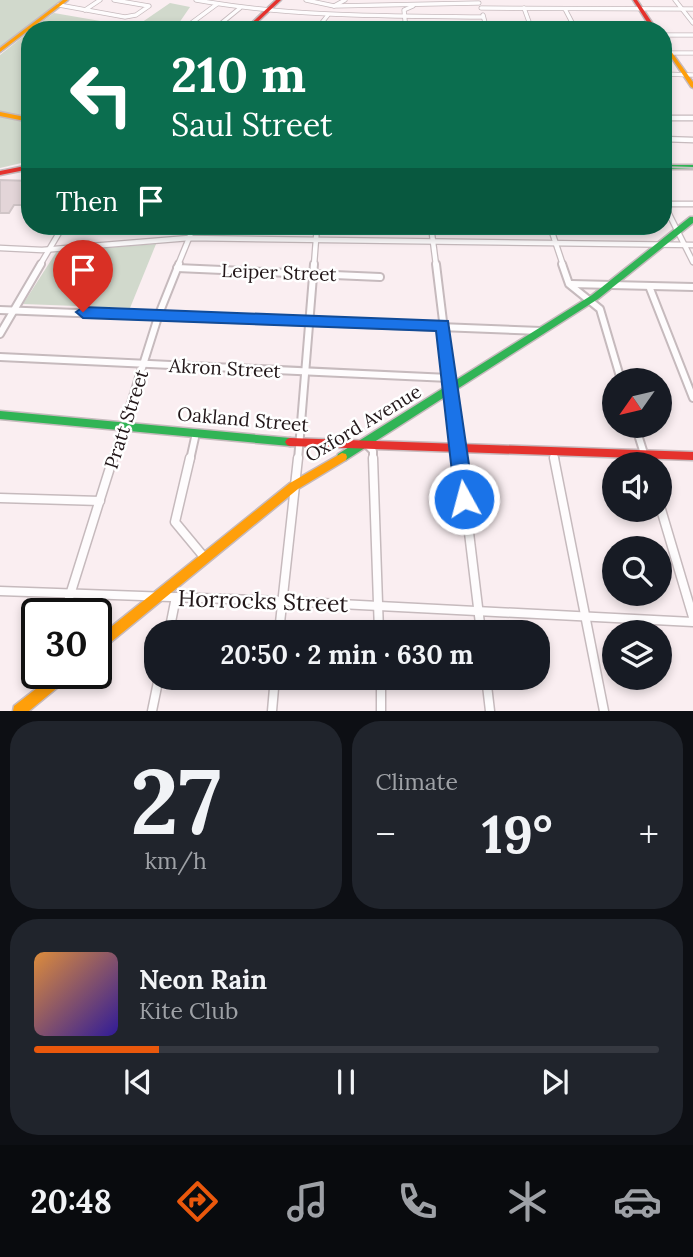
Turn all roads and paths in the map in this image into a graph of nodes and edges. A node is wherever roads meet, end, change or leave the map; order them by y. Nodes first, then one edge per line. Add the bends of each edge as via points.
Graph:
1 (100, 0) edge
2 (114, 0) edge
3 (197, 0) edge
4 (279, 0) edge
5 (306, 0) edge
6 (345, 0) edge
7 (387, 0) edge
8 (424, 0) edge
9 (635, 0) edge
10 (675, 0) edge
11 (133, 1) edge
12 (478, 2) edge
13 (62, 3) edge
14 (217, 4) junction
15 (401, 5) junction
16 (416, 5) junction
17 (334, 6) junction
18 (376, 6) junction
19 (240, 8) junction
20 (524, 8) junction
21 (565, 9) junction
22 (621, 9) junction
23 (641, 9) junction
24 (683, 9) junction
25 (693, 9) edge
26 (85, 10) junction
27 (267, 12) junction
28 (624, 14) dead end
29 (327, 15) junction
30 (404, 16) junction
31 (483, 17) junction
32 (38, 21) edge
33 (194, 21) edge
34 (224, 21) edge
35 (256, 21) edge
36 (323, 21) edge
37 (405, 21) edge
38 (484, 21) edge
39 (529, 21) edge
40 (571, 21) edge
41 (649, 21) edge
42 (693, 23) edge
43 (21, 34) edge
44 (672, 35) edge
45 (693, 35) edge
46 (0, 50) edge
47 (672, 53) edge
48 (693, 53) edge
49 (672, 58) edge
50 (689, 75) edge
51 (693, 86) edge
52 (0, 114) edge
53 (21, 118) edge
54 (672, 118) edge
55 (690, 118) edge
56 (693, 127) edge
57 (672, 139) edge
58 (693, 140) edge
59 (672, 167) edge
60 (693, 167) edge
61 (21, 169) edge
62 (0, 173) edge
63 (672, 203) edge
64 (693, 204) edge
65 (672, 219) edge
66 (693, 219) edge
67 (678, 230) junction
68 (58, 235) edge
69 (190, 235) edge
70 (316, 235) edge
71 (431, 235) edge
72 (553, 235) edge
73 (189, 238) junction
74 (316, 239) junction
75 (432, 241) junction
76 (556, 243) junction
77 (685, 244) junction
78 (660, 245) junction
79 (693, 245) edge
80 (0, 248) edge
81 (50, 249) junction
82 (693, 261) edge
83 (177, 268) junction
84 (313, 274) junction
85 (380, 277) dead end
86 (569, 284) junction
87 (612, 285) junction
88 (649, 286) junction
89 (693, 287) edge
90 (589, 300) junction
91 (0, 310) edge
92 (12, 310) junction
93 (159, 314) junction
94 (308, 320) junction
95 (443, 326) junction
96 (541, 331) junction
97 (0, 334) edge
98 (0, 357) edge
99 (143, 365) junction
100 (617, 368) edge
101 (304, 372) junction
102 (449, 378) junction
103 (451, 390) junction
104 (693, 398) edge
105 (0, 415) edge
106 (124, 426) junction
107 (196, 433) junction
108 (300, 443) junction
109 (365, 444) junction
110 (458, 447) junction
111 (553, 451) junction
112 (602, 455) edge
113 (693, 456) edge
114 (672, 457) edge
115 (294, 486) junction
116 (0, 498) edge
117 (100, 501) junction
118 (665, 522) edge
119 (204, 557) junction
120 (0, 591) edge
121 (71, 593) junction
122 (158, 597) junction
123 (176, 597) junction
124 (69, 598) edge
125 (282, 601) junction
126 (379, 606) junction
127 (479, 611) junction
128 (585, 617) junction
129 (693, 619) edge
130 (171, 620) edge
131 (280, 620) edge
132 (379, 620) edge
133 (480, 620) edge
134 (112, 635) edge
135 (41, 689) edge
136 (46, 689) edge
137 (156, 690) edge
138 (274, 690) edge
139 (381, 690) edge
140 (488, 690) edge
141 (39, 695) junction
142 (19, 711) edge
143 (34, 711) edge
144 (152, 711) edge
145 (272, 711) edge
146 (382, 711) edge
147 (490, 711) edge
148 (604, 711) edge

1 - 26 street
2 - 11 street
3 - 14 street
4 - 27 street
5 - 17 street
6 - 17 street
7 - 15 street
7 - 18 street
8 - 16 street
9 - 23 street
10 - 24 street
11 - 26 street via 149,6 122,17
12 - 16 street
12 - 20 street
12 - 31 street
13 - 26 street
13 - 32 street
14 - 19 street
14 - 33 street
15 - 16 street
15 - 18 street
16 - 30 street via 404,10
17 - 18 street
17 - 29 street
19 - 27 street
19 - 34 street
20 - 21 street
20 - 39 street
21 - 22 street
21 - 40 street
22 - 23 street
22 - 28 street
23 - 24 street
23 - 41 street
24 - 25 street
24 - 42 street
27 - 29 street
27 - 35 street
29 - 30 street
29 - 36 street
30 - 31 street
30 - 37 street
31 - 38 street
43 - 46 street
44 - 45 street
47 - 48 street
49 - 50 street
50 - 51 street
52 - 53 street
54 - 55 street
55 - 56 street
57 - 58 street
59 - 60 street
61 - 62 street
63 - 64 street
65 - 67 street
66 - 67 street, Oxford Avenue
67 - 77 street
67 - 78 street, Oxford Avenue
68 - 81 street
69 - 73 street, Pratt Street
70 - 74 street
71 - 75 street
72 - 76 street
73 - 74 street
73 - 81 street
73 - 83 street, Pratt Street
74 - 75 street
74 - 84 street
75 - 76 street
75 - 95 street
76 - 78 street
76 - 86 street
77 - 78 street
77 - 79 street
77 - 82 street
78 - 87 street, Oxford Avenue
80 - 81 street
81 - 92 street
83 - 84 street, Leiper Street
83 - 93 street, Pratt Street
84 - 85 street, Leiper Street
84 - 94 street
86 - 87 street
86 - 90 street
87 - 88 street
87 - 90 street, Oxford Avenue
88 - 89 street
88 - 104 street
90 - 96 street, Oxford Avenue
90 - 100 street via 600,309
91 - 92 street
92 - 93 street
92 - 97 street
93 - 94 street
93 - 99 street, Pratt Street
94 - 95 street
94 - 101 street
95 - 96 street
95 - 102 street
96 - 103 street, Oxford Avenue
98 - 99 street, Akron Street
99 - 101 street, Akron Street
99 - 106 street, Pratt Street
101 - 102 street, Akron Street
101 - 108 street
102 - 103 street
103 - 109 street, Oxford Avenue
103 - 110 street
105 - 106 street, Oakland Street
106 - 107 street, Oakland Street
106 - 117 street, Pratt Street
107 - 108 street, Oakland Street
107 - 119 street via 176,522
108 - 109 street, Oakland Street
108 - 115 street
109 - 110 street, Oakland Street
109 - 115 street, Oxford Avenue
109 - 126 street via 373,451
110 - 111 street, Oakland Street
110 - 127 street
111 - 112 street, Oakland Street
111 - 128 street
113 - 114 street, Oakland Street
115 - 119 street, Oxford Avenue
115 - 125 street
116 - 117 street
117 - 121 street, Pratt Street
118 - 129 street
119 - 122 street, Oxford Avenue
120 - 121 street, Horrocks Street
121 - 122 street, Horrocks Street
121 - 124 street, Pratt Street
122 - 123 street, Horrocks Street
122 - 134 street, Oxford Avenue
123 - 125 street, Horrocks Street
123 - 130 street
125 - 126 street, Horrocks Street
125 - 131 street
126 - 127 street, Horrocks Street
126 - 132 street
127 - 128 street, Horrocks Street
127 - 133 street
128 - 129 street, Horrocks Street
128 - 148 street
135 - 141 street
136 - 141 street
137 - 144 street
138 - 145 street
139 - 146 street
140 - 147 street
141 - 142 street
141 - 143 street

